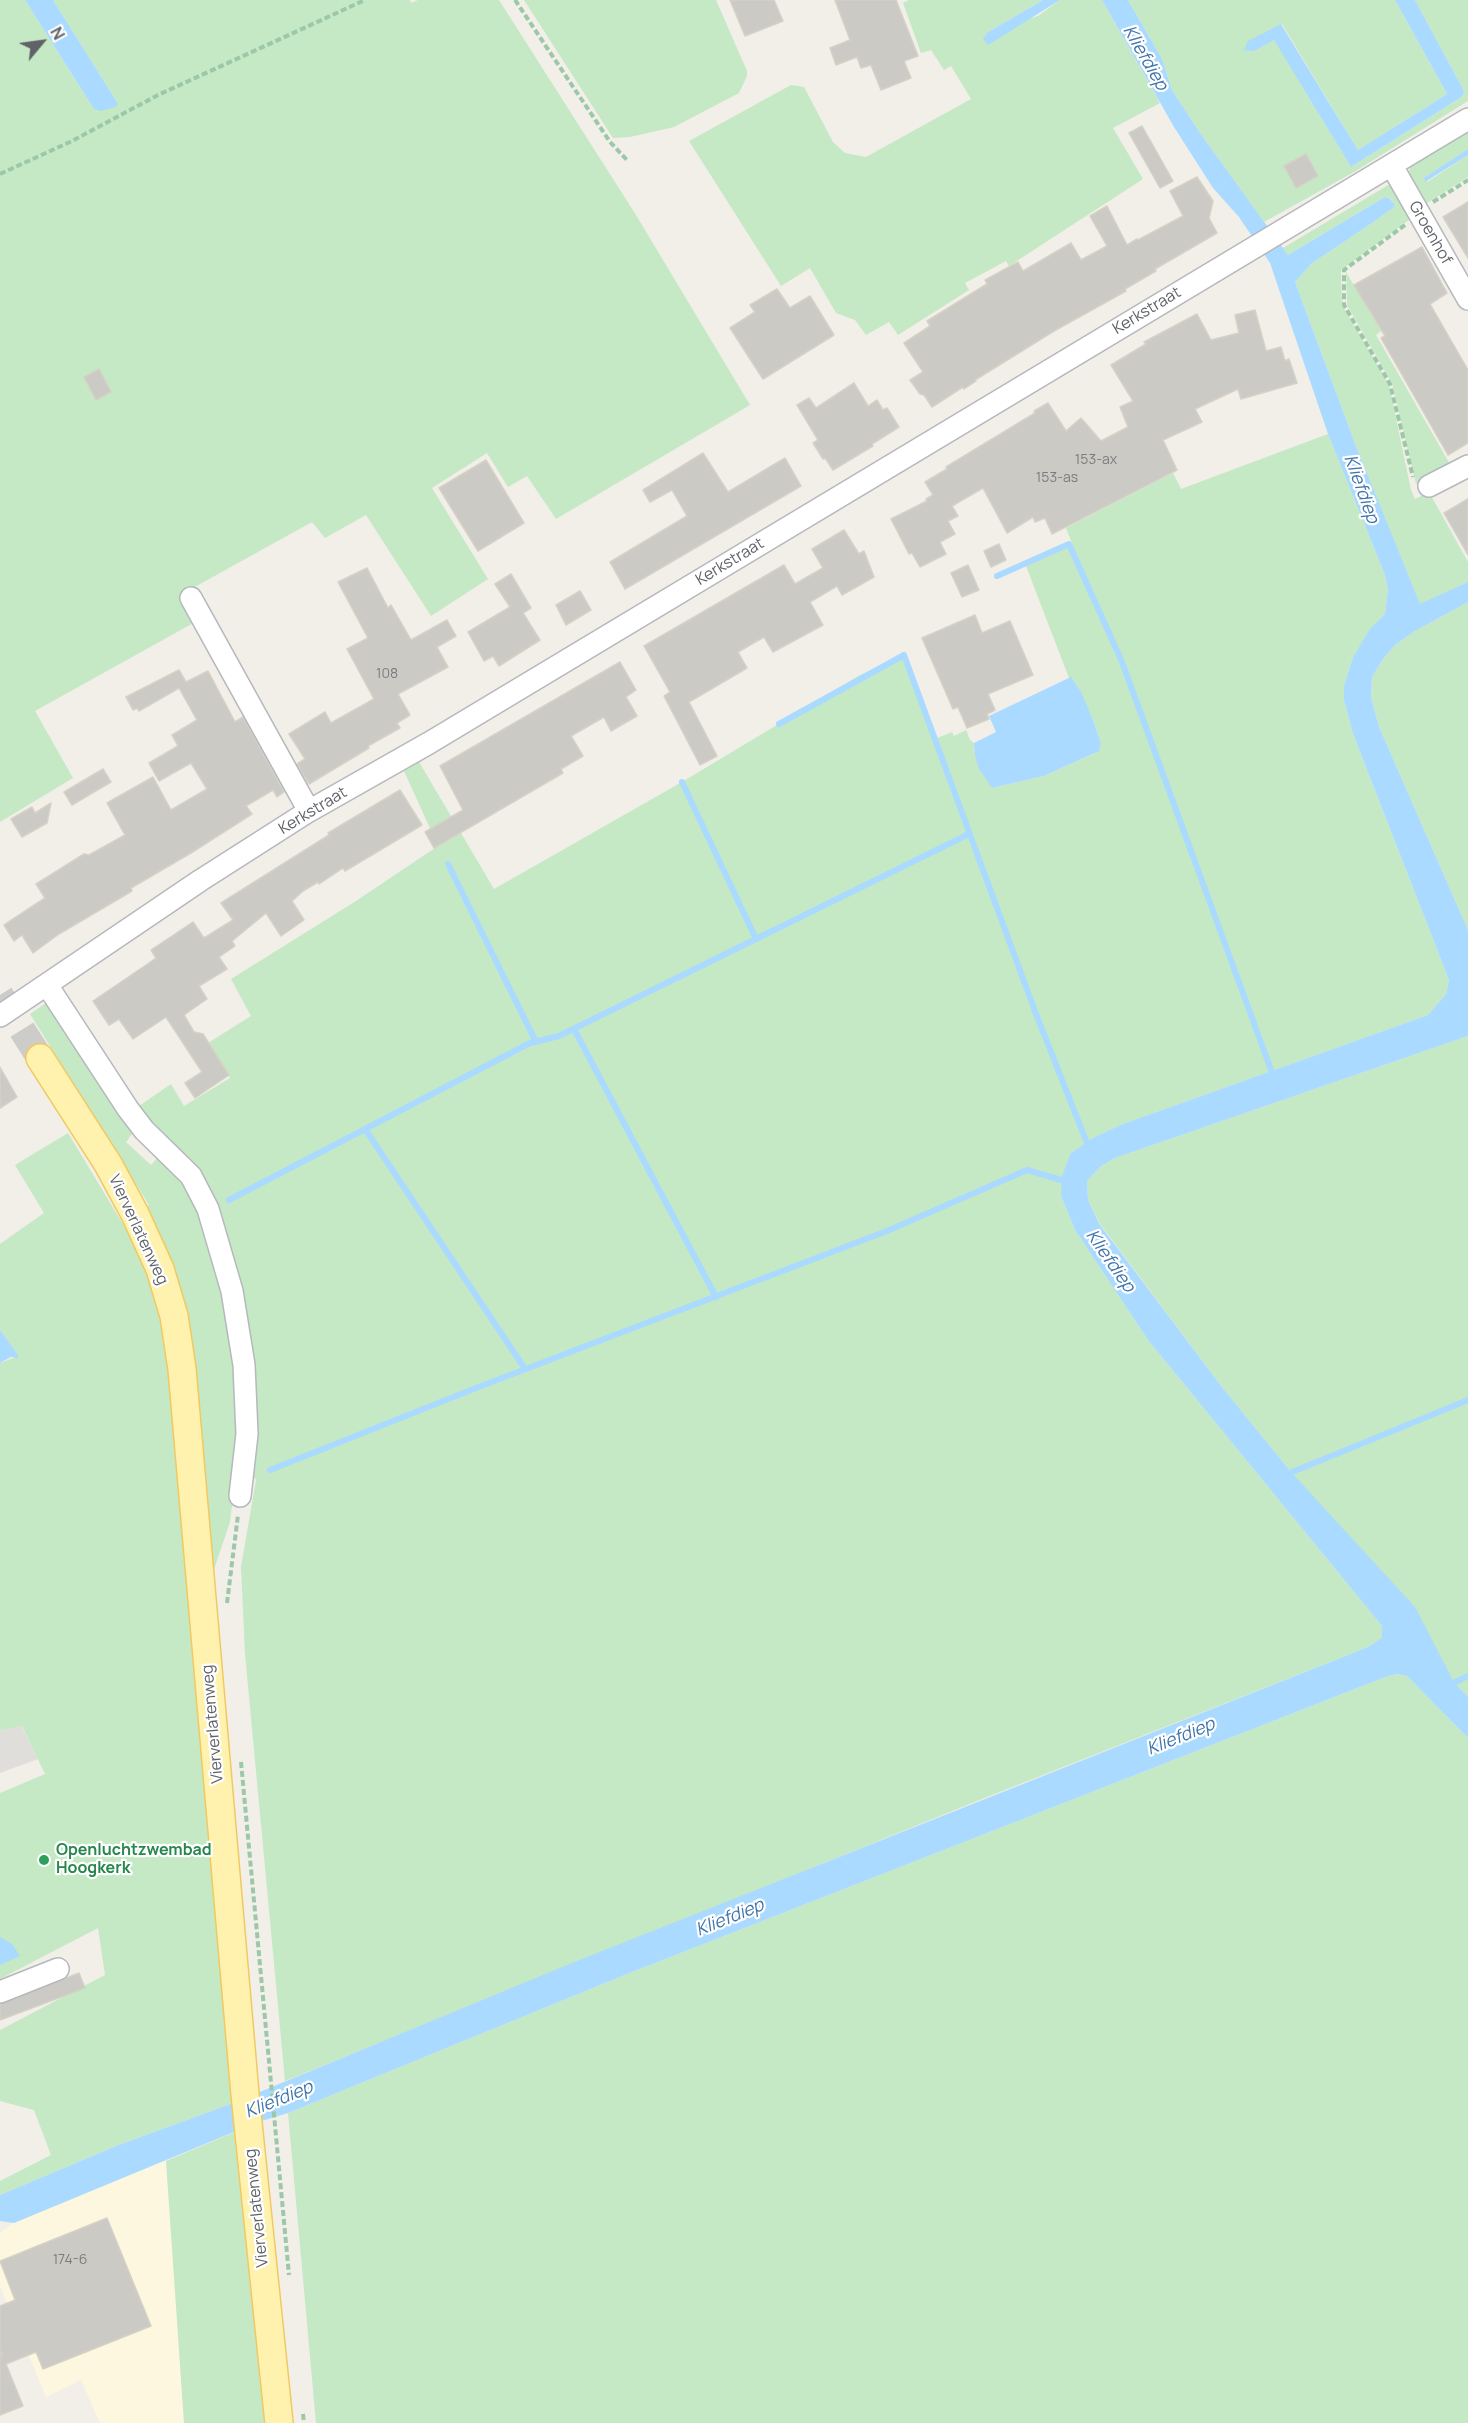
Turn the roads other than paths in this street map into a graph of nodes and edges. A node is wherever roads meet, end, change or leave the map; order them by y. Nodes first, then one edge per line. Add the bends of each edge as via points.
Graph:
1 (1468, 119) edge
2 (1392, 166) junction
3 (1468, 299) edge
4 (1468, 466) edge
5 (1430, 486) road end
6 (191, 598) dead end
7 (309, 812) junction
8 (47, 985) junction
9 (0, 1016) edge
10 (40, 1058) tunnel mouth
11 (240, 1496) road end
12 (58, 1969) dead end
13 (0, 1992) edge
14 (291, 2417) edge

1 - 2 street, Kerkstraat
2 - 3 street, Groenhof
2 - 7 street, Kerkstraat
4 - 5 street
6 - 7 street
7 - 8 street, Kerkstraat
8 - 9 street, Kerkstraat
8 - 11 street via 128,1109 192,1176 208,1209 232,1290 244,1365 247,1434
10 - 14 main road, Vierverlatenweg via 135,1214 160,1269 174,1316 182,1369 245,2094
12 - 13 street

